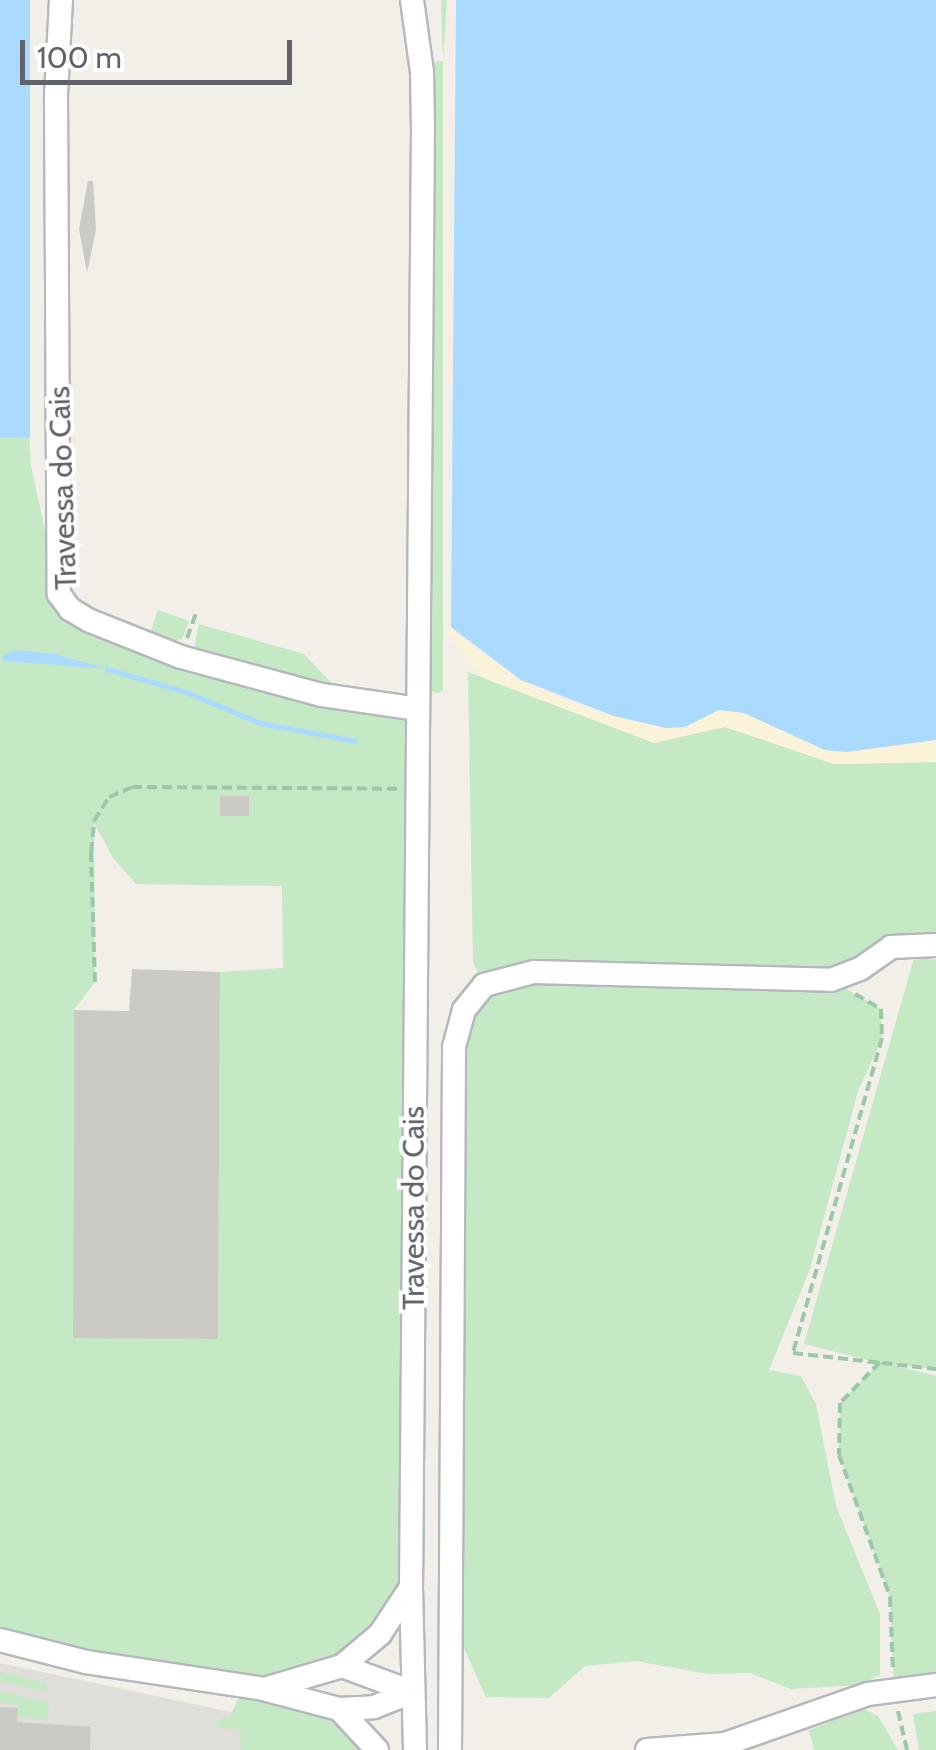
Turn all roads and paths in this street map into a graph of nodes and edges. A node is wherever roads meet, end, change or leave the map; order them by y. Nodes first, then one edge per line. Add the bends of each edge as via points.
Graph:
1 (415, 0) edge
2 (59, 6) edge
3 (196, 612) dead end
4 (181, 657) junction
5 (418, 709) junction
6 (417, 789) junction
7 (936, 945) edge
8 (831, 980) junction
9 (95, 982) dead end
10 (880, 1362) junction
11 (936, 1370) edge
12 (411, 1587) junction
13 (0, 1640) edge
14 (342, 1666) junction
15 (936, 1684) edge
16 (264, 1689) junction
17 (894, 1690) junction
18 (412, 1692) junction
19 (339, 1709) junction
20 (726, 1747) edge
21 (377, 1750) edge
22 (415, 1750) edge
23 (450, 1750) edge
24 (647, 1750) edge
25 (907, 1750) edge

1 - 5 street, Travessa do Cais via 422,72
2 - 4 street, Travessa do Cais via 59,594 88,620
3 - 4 path
4 - 5 street, Travessa do Cais via 322,695
5 - 6 street, Travessa do Cais
6 - 9 path via 132,787 108,797 94,821 91,852
6 - 12 street, Travessa do Cais
7 - 8 street via 891,947
8 - 10 path via 880,1008 882,1038 793,1353
8 - 23 street via 534,972 484,985 464,1010 454,1047
10 - 11 path
10 - 17 path via 840,1403 839,1455 890,1597
12 - 14 street via 380,1634
12 - 18 street, Travessa do Cais
13 - 16 street via 86,1662
14 - 16 street
14 - 18 street
15 - 17 street
16 - 19 street
17 - 20 street
17 - 25 path
18 - 19 street via 374,1707
18 - 22 street, Travessa do Cais
19 - 21 street
20 - 24 street

